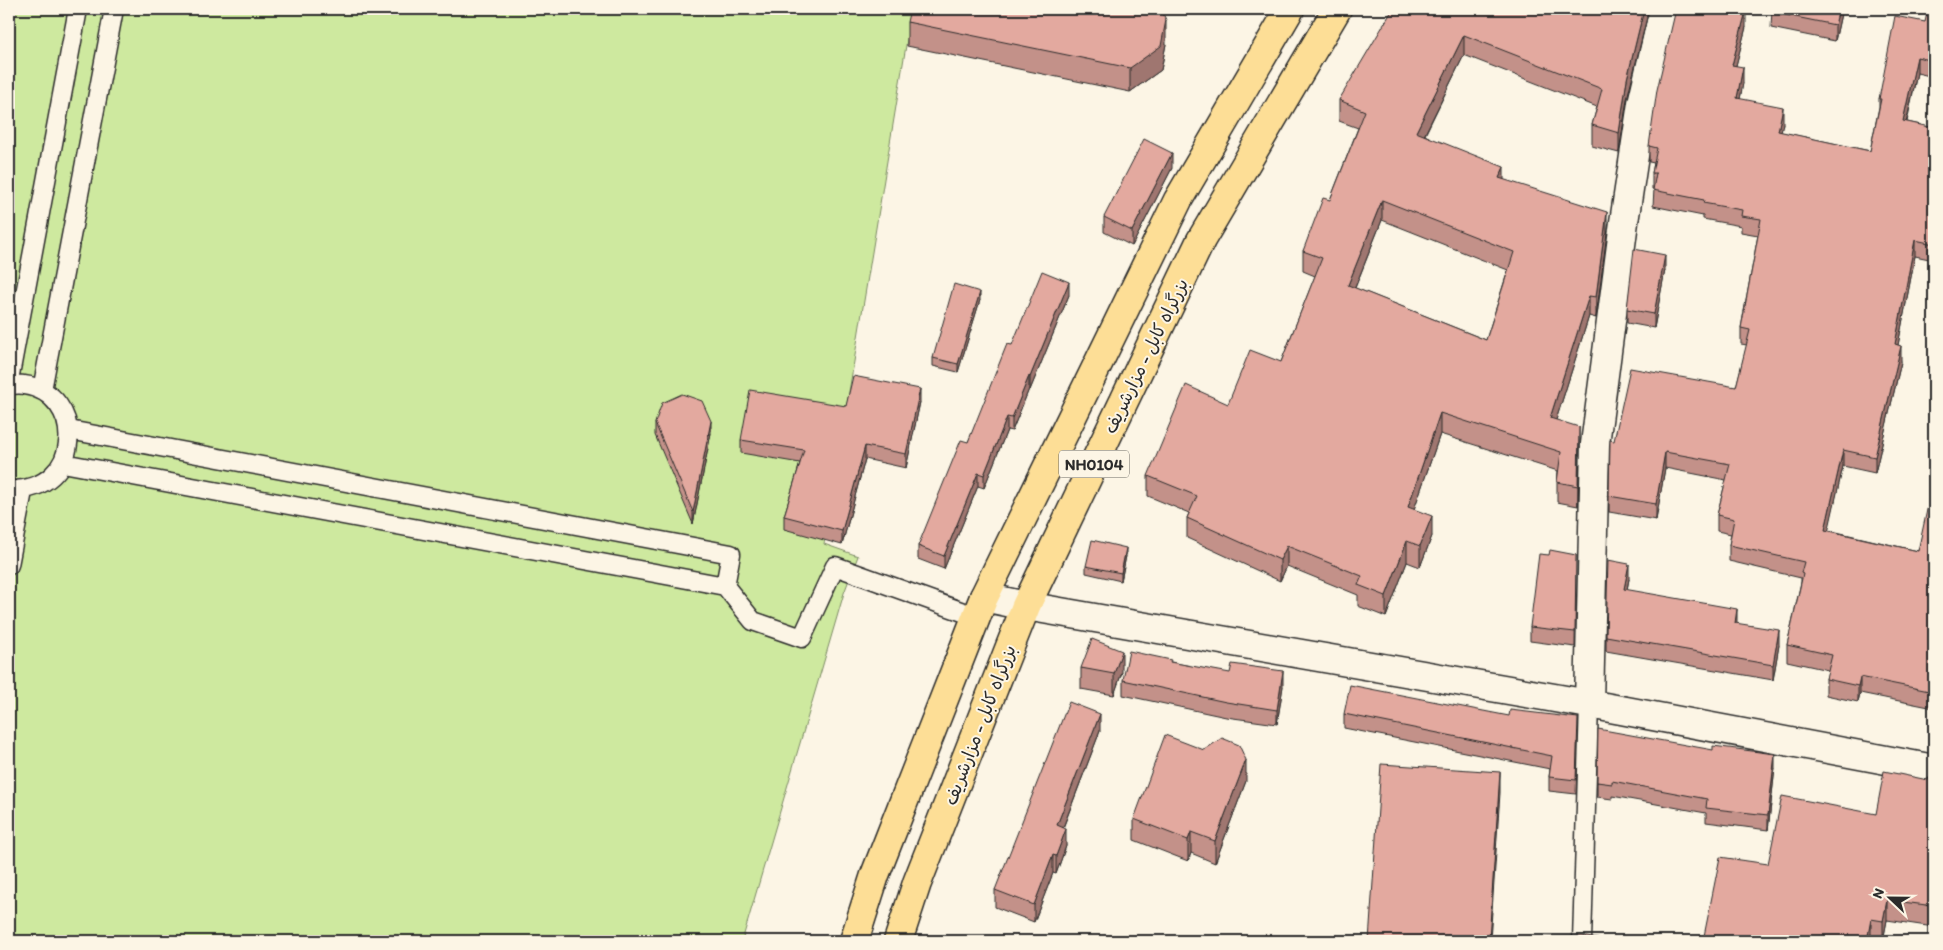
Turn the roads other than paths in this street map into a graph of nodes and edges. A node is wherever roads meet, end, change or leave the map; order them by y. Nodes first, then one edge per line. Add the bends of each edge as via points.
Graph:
1 (78, 9) edge
2 (114, 9) edge
3 (1290, 9) edge
4 (1337, 9) edge
5 (1664, 9) edge
6 (9, 380) edge
7 (9, 385) edge
8 (42, 390) junction
9 (69, 430) junction
10 (62, 463) junction
11 (16, 490) edge
12 (9, 565) edge
13 (725, 586) junction
14 (1026, 606) junction
15 (980, 607) junction
16 (1589, 704) junction
17 (1934, 769) edge
18 (854, 941) edge
19 (898, 941) edge
20 (1582, 941) edge

1 - 6 lane
2 - 8 lane
3 - 15 highway, NH0104 via 1178,200
4 - 14 highway, بزرگراه کابل - مزارشریف / NH0104 via 1201,240
5 - 16 street via 1642,103 1595,444
7 - 8 lane
8 - 9 lane via 64,414
9 - 10 lane via 68,447
9 - 13 lane via 731,554
10 - 11 lane via 39,486
10 - 13 lane
11 - 12 lane
13 - 15 lane via 754,621 802,638 835,566
14 - 15 street
14 - 16 street
14 - 19 highway, بزرگراه کابل - مزارشریف / NH0104 via 917,883
15 - 18 highway, NH0104 via 875,875
16 - 17 street
16 - 20 lane

